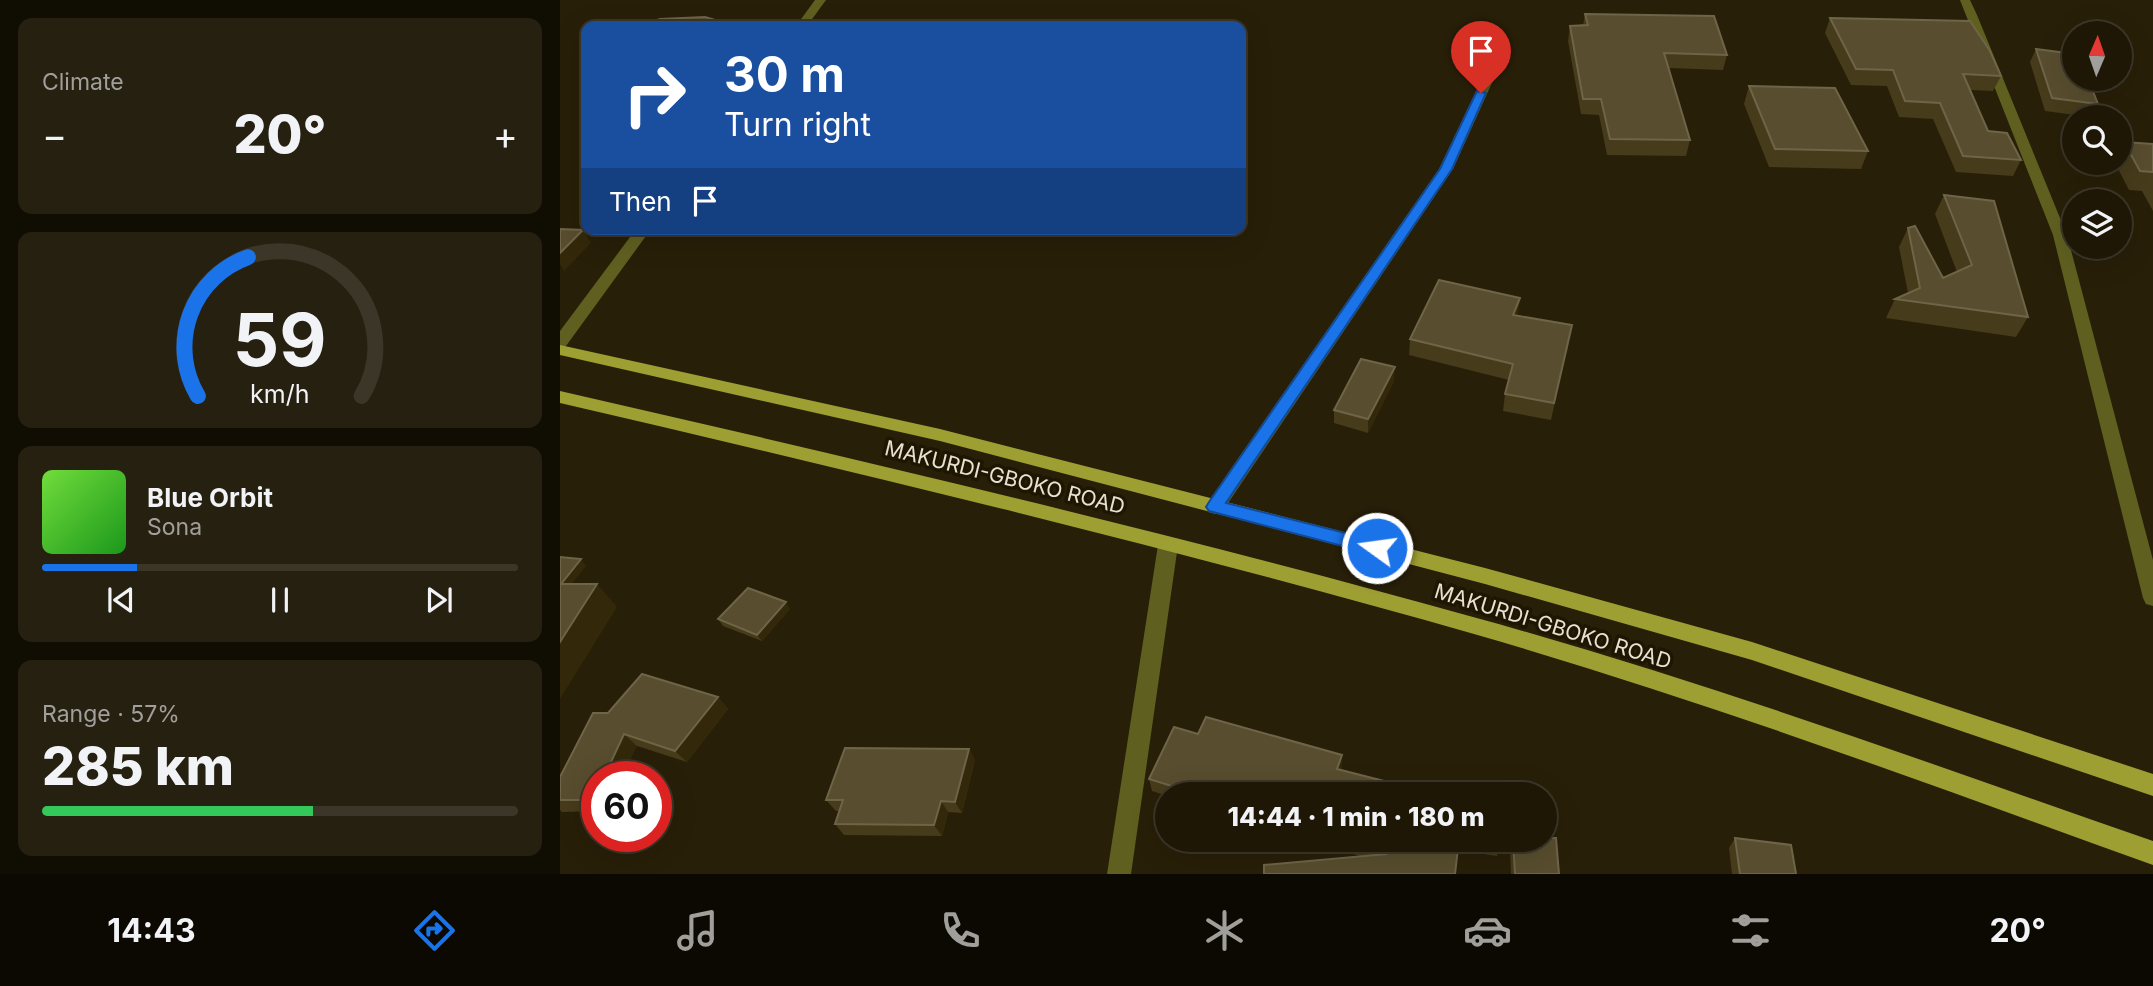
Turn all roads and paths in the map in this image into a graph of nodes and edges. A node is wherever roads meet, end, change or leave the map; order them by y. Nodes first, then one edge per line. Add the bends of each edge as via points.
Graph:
1 (821, 0) edge
2 (1965, 0) edge
3 (805, 21) edge
4 (1504, 43) dead end
5 (640, 235) edge
6 (560, 342) edge
7 (560, 350) edge
8 (560, 397) edge
9 (1215, 507) junction
10 (1168, 545) junction
11 (2153, 598) edge
12 (2153, 785) edge
13 (2153, 853) edge
14 (1119, 874) edge

1 - 3 street
2 - 11 street via 2060,235
4 - 9 street via 1446,169
5 - 6 street
7 - 9 main road via 940,435
8 - 10 main road, MAKURDI-GBOKO ROAD via 894,474
9 - 12 main road via 1752,651
10 - 13 main road, MAKURDI-GBOKO ROAD via 1475,626 1746,709
10 - 14 street

